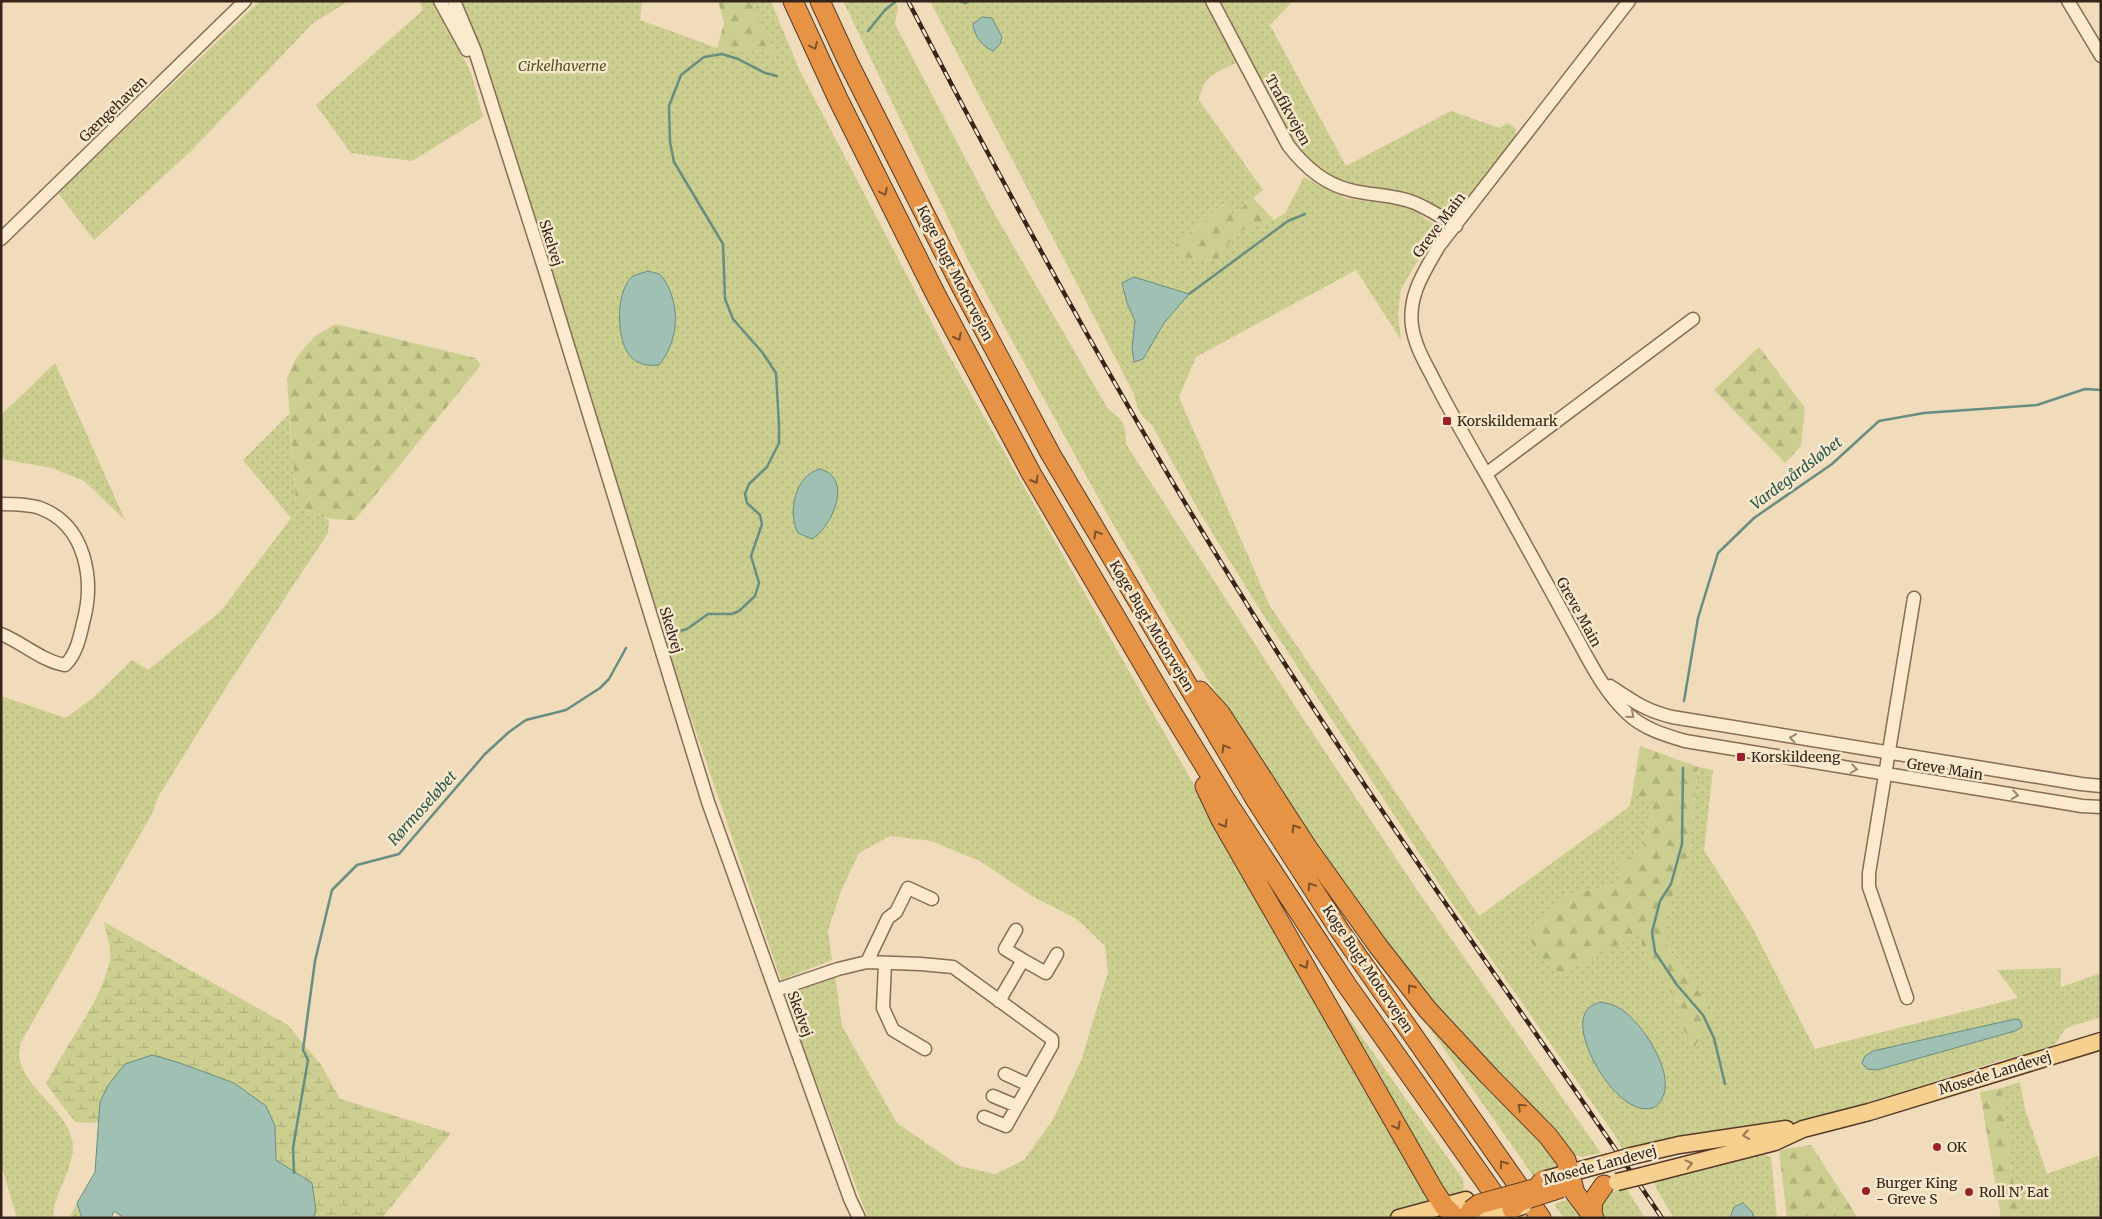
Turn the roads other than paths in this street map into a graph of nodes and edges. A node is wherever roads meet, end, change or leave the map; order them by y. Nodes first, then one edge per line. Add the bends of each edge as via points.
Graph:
1 (245, 1) edge
2 (440, 1) edge
3 (454, 1) edge
4 (794, 1) edge
5 (820, 1) edge
6 (1212, 1) edge
7 (1629, 1) edge
8 (2068, 1) edge
9 (2101, 56) edge
10 (478, 66) junction
11 (1456, 226) junction
12 (1, 239) edge
13 (1693, 319) dead end
14 (1486, 474) junction
15 (1, 504) edge
16 (1914, 598) dead end
17 (1, 634) edge
18 (1172, 660) junction
19 (1598, 679) junction
20 (1165, 701) junction
21 (1888, 753) junction
22 (1885, 774) junction
23 (2101, 786) edge
24 (2101, 807) edge
25 (932, 899) dead end
26 (1016, 930) dead end
27 (1057, 954) dead end
28 (1023, 960) junction
29 (868, 962) junction
30 (885, 964) junction
31 (776, 990) junction
32 (1907, 998) dead end
33 (999, 1000) junction
34 (2101, 1041) edge
35 (925, 1049) dead end
36 (1005, 1074) dead end
37 (1029, 1085) junction
38 (993, 1096) dead end
39 (1017, 1106) junction
40 (984, 1117) dead end
41 (1803, 1129) junction
42 (1562, 1184) junction
43 (1610, 1184) junction
44 (850, 1199) junction
45 (1460, 1211) edge
46 (1512, 1214) edge
47 (1593, 1216) edge
48 (853, 1218) edge
49 (859, 1218) edge
50 (1399, 1218) edge
51 (1541, 1218) edge

1 - 12 street, Gængehaven
2 - 10 street, Skelvej
3 - 10 street, Skelvej
4 -> 20 highway, Køge Bugt Motorvejen via 838,98 936,295 1031,473
18 -> 5 highway, Køge Bugt Motorvejen via 1050,454 960,286
6 - 11 street, Trafikvejen via 1288,145 1302,163 1338,186 1414,203
7 - 11 street, Greve Main
8 - 9 street
10 - 31 street, Skelvej via 546,274 708,802
11 - 14 street, Greve Main via 1423,271 1412,306 1412,324 1415,342
13 - 14 street
14 - 19 street, Greve Main
15 - 17 street via 39,507 58,518 73,532 87,570 86,615 78,642 65,665
16 - 21 street, Greve Main
42 -> 18 highway via 1566,1160 1548,1136 1433,1015 1384,954 1308,847 1220,713
51 -> 18 highway, Køge Bugt Motorvejen via 1340,931
21 -> 19 street, Greve Main via 1651,712
19 -> 22 street, Greve Main via 1628,714 1663,735
20 -> 45 highway via 1221,820 1433,1188 1434,1198
20 - 46 highway, Køge Bugt Motorvejen via 1346,984
21 - 22 street
21 - 23 street, Greve Main
22 -> 24 street, Greve Main
22 - 32 street via 1869,887
25 - 29 street via 908,888 896,912 888,918
26 - 28 street via 1004,949
27 - 28 street via 1046,973
28 - 33 street
29 - 30 street
29 - 31 street
30 - 33 street via 953,968
30 - 35 street via 883,1008 893,1030
31 - 44 street, Skelvej
33 - 37 street via 1052,1039 1052,1045
34 - 41 main road, Mosede Landevej
36 - 37 street
37 - 39 street
38 - 39 street
39 - 40 street via 1006,1126
41 -> 42 main road, Mosede Landevej, bridge via 1679,1145 1606,1163
43 -> 41 main road, Mosede Landevej, bridge via 1775,1142
42 - 43 main road, Mosede Landevej
42 - 45 highway, bridge via 1536,1188
42 - 46 highway, bridge via 1518,1202
42 - 47 highway
43 - 47 highway via 1593,1201
44 - 48 street, Skelvej
44 - 49 street, Skelvej
45 - 46 main road, bridge
45 - 50 main road

